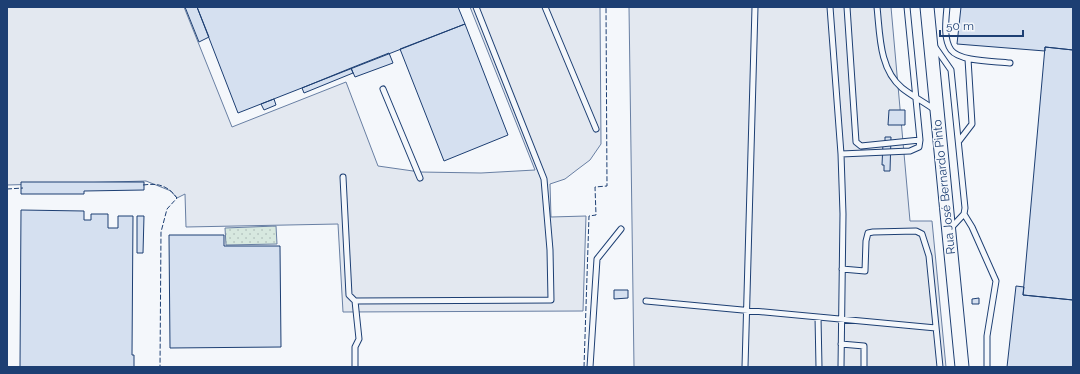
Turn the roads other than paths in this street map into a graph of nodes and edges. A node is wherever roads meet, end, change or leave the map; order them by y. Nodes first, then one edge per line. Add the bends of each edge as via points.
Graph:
1 (476, 7) edge
2 (545, 7) edge
3 (755, 7) edge
4 (830, 7) edge
5 (847, 7) edge
6 (877, 7) edge
7 (907, 7) edge
8 (927, 7) edge
9 (947, 7) edge
10 (930, 41) junction
11 (968, 59) junction
12 (1010, 63) dead end
13 (383, 89) dead end
14 (916, 97) junction
15 (937, 111) junction
16 (596, 129) dead end
17 (920, 140) junction
18 (959, 141) junction
19 (841, 154) junction
20 (343, 177) dead end
21 (420, 178) dead end
22 (964, 214) junction
23 (620, 229) dead end
24 (949, 230) junction
25 (842, 269) junction
26 (355, 301) junction
27 (646, 301) dead end
28 (747, 310) junction
29 (818, 317) junction
30 (842, 319) junction
31 (936, 328) junction
32 (841, 344) junction
33 (355, 367) edge
34 (590, 367) edge
35 (744, 367) edge
36 (819, 367) edge
37 (841, 367) edge
38 (864, 367) edge
39 (940, 367) edge
40 (962, 367) edge
41 (987, 367) edge

1 - 26 lane via 544,178 551,300
2 - 16 lane
3 - 28 lane
4 - 19 lane
5 - 17 lane via 856,142 858,145 874,145
6 - 14 lane via 882,52 889,73 901,87
7 - 14 lane
8 - 10 street, Rua José Bernardo Pinto
9 - 11 lane via 946,29 950,49
10 - 15 street, Rua José Bernardo Pinto
10 - 18 lane via 951,70
11 - 12 lane
11 - 18 lane via 972,124
13 - 21 lane
14 - 15 lane
14 - 17 lane
15 - 24 street, Rua José Bernardo Pinto
17 - 19 lane via 919,147 910,151
18 - 22 lane via 966,208
19 - 25 lane
20 - 26 lane via 349,295
22 - 24 lane
22 - 41 lane via 996,281 987,336
23 - 34 lane via 597,259
24 - 40 street, Rua José Bernardo Pinto
25 - 30 lane
25 - 31 lane via 865,271 868,234 880,231 920,232 925,238 929,256
26 - 33 lane via 359,339 355,347
27 - 28 lane
28 - 29 lane
28 - 35 lane
29 - 30 lane
29 - 36 lane
30 - 31 lane
30 - 32 lane
31 - 39 lane
32 - 37 lane
32 - 38 lane via 864,346

